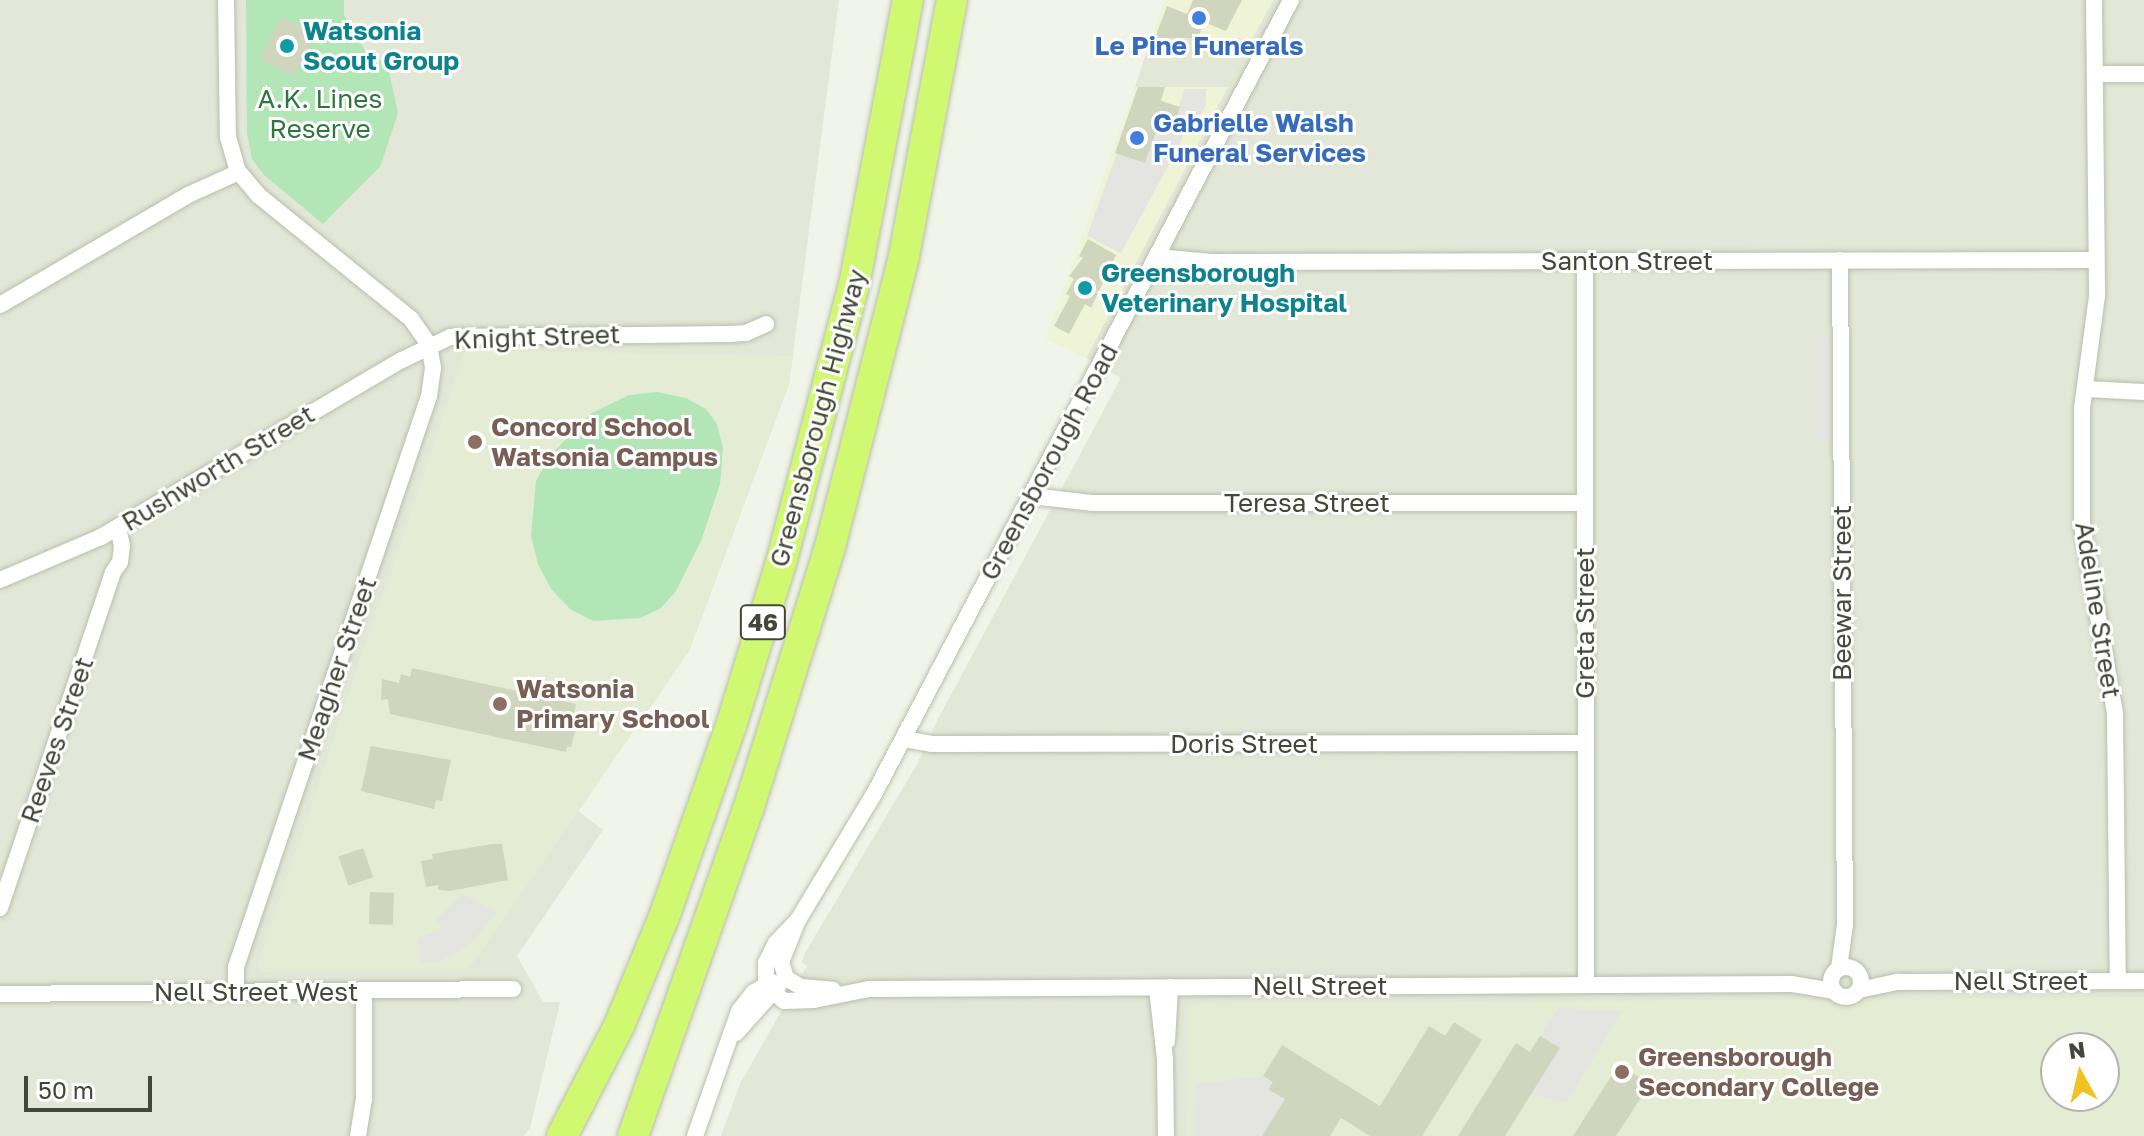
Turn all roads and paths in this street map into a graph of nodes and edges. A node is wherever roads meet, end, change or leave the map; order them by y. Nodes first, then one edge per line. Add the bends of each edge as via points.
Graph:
1 (226, 0) edge
2 (908, 0) edge
3 (952, 0) edge
4 (1291, 0) edge
5 (2094, 0) edge
6 (2095, 74) junction
7 (2144, 74) edge
8 (236, 166) junction
9 (1157, 257) junction
10 (1840, 260) junction
11 (2096, 260) junction
12 (1585, 261) junction
13 (0, 305) edge
14 (766, 324) dead end
15 (429, 345) junction
16 (2086, 389) junction
17 (2144, 392) edge
18 (1031, 496) junction
19 (1584, 503) junction
20 (118, 527) junction
21 (98, 539) junction
22 (113, 572) junction
23 (0, 580) edge
24 (904, 739) junction
25 (1585, 743) junction
26 (0, 908) edge
27 (798, 920) junction
28 (786, 978) junction
29 (1846, 978) junction
30 (2118, 981) junction
31 (2144, 981) edge
32 (1586, 985) junction
33 (1164, 987) junction
34 (513, 989) dead end
35 (769, 989) junction
36 (364, 991) junction
37 (849, 991) junction
38 (236, 992) junction
39 (0, 994) edge
40 (358, 1136) edge
41 (562, 1136) edge
42 (633, 1136) edge
43 (695, 1136) edge
44 (1166, 1136) edge

1 - 8 street via 228,137
2 - 41 highway, Greensborough Highway / 46 via 855,280 773,589 664,917 619,1026
3 - 42 highway, Greensborough Highway / 46 via 904,256 830,547 749,807
4 - 9 street, Greensborough Road
5 - 6 street, Adeline Street
6 - 7 street
6 - 11 street, Adeline Street
8 - 13 street
8 - 15 street, Knight Street via 258,195 411,319
9 - 12 street, Santon Street via 1212,262
9 - 18 street, Greensborough Road
10 - 11 street, Santon Street
10 - 12 street, Santon Street
10 - 29 street, Beewar Street
11 - 16 street, Adeline Street via 2097,312
12 - 19 street, Greta Street
14 - 15 street, Knight Street via 730,334 465,335
15 - 20 street, Rushworth Street
15 - 38 street, Meagher Street via 429,396 236,967
16 - 17 street
16 - 30 street, Adeline Street via 2082,526 2115,714
18 - 19 street, Teresa Street via 1092,503
18 - 24 street, Greensborough Road
19 - 25 street, Greta Street
20 - 21 street, Rushworth Street
20 - 22 street, Reeves Street via 122,555
21 - 22 street via 110,553
21 - 23 street, Rushworth Street
22 - 26 street, Reeves Street
24 - 25 street, Doris Street via 932,744
24 - 27 street, Greensborough Road
25 - 32 street, Greta Street
27 - 28 street, Greensborough Road via 781,962
27 - 35 street, Greensborough Road via 770,953
28 - 35 street, Greensborough Road
28 - 37 street, Nell Street via 801,987
29 - 30 street, Nell Street
29 - 32 street, Nell Street via 1792,984
30 - 31 street, Nell Street
32 - 33 street, Nell Street
33 - 37 street, Nell Street
33 - 44 street
34 - 36 street, Nell Street West
35 - 37 street, Nell Street via 784,1001 798,1002
35 - 43 street, Greensborough Road via 732,1037
36 - 38 street, Nell Street West
36 - 40 street via 364,1100
38 - 39 street, Nell Street West

